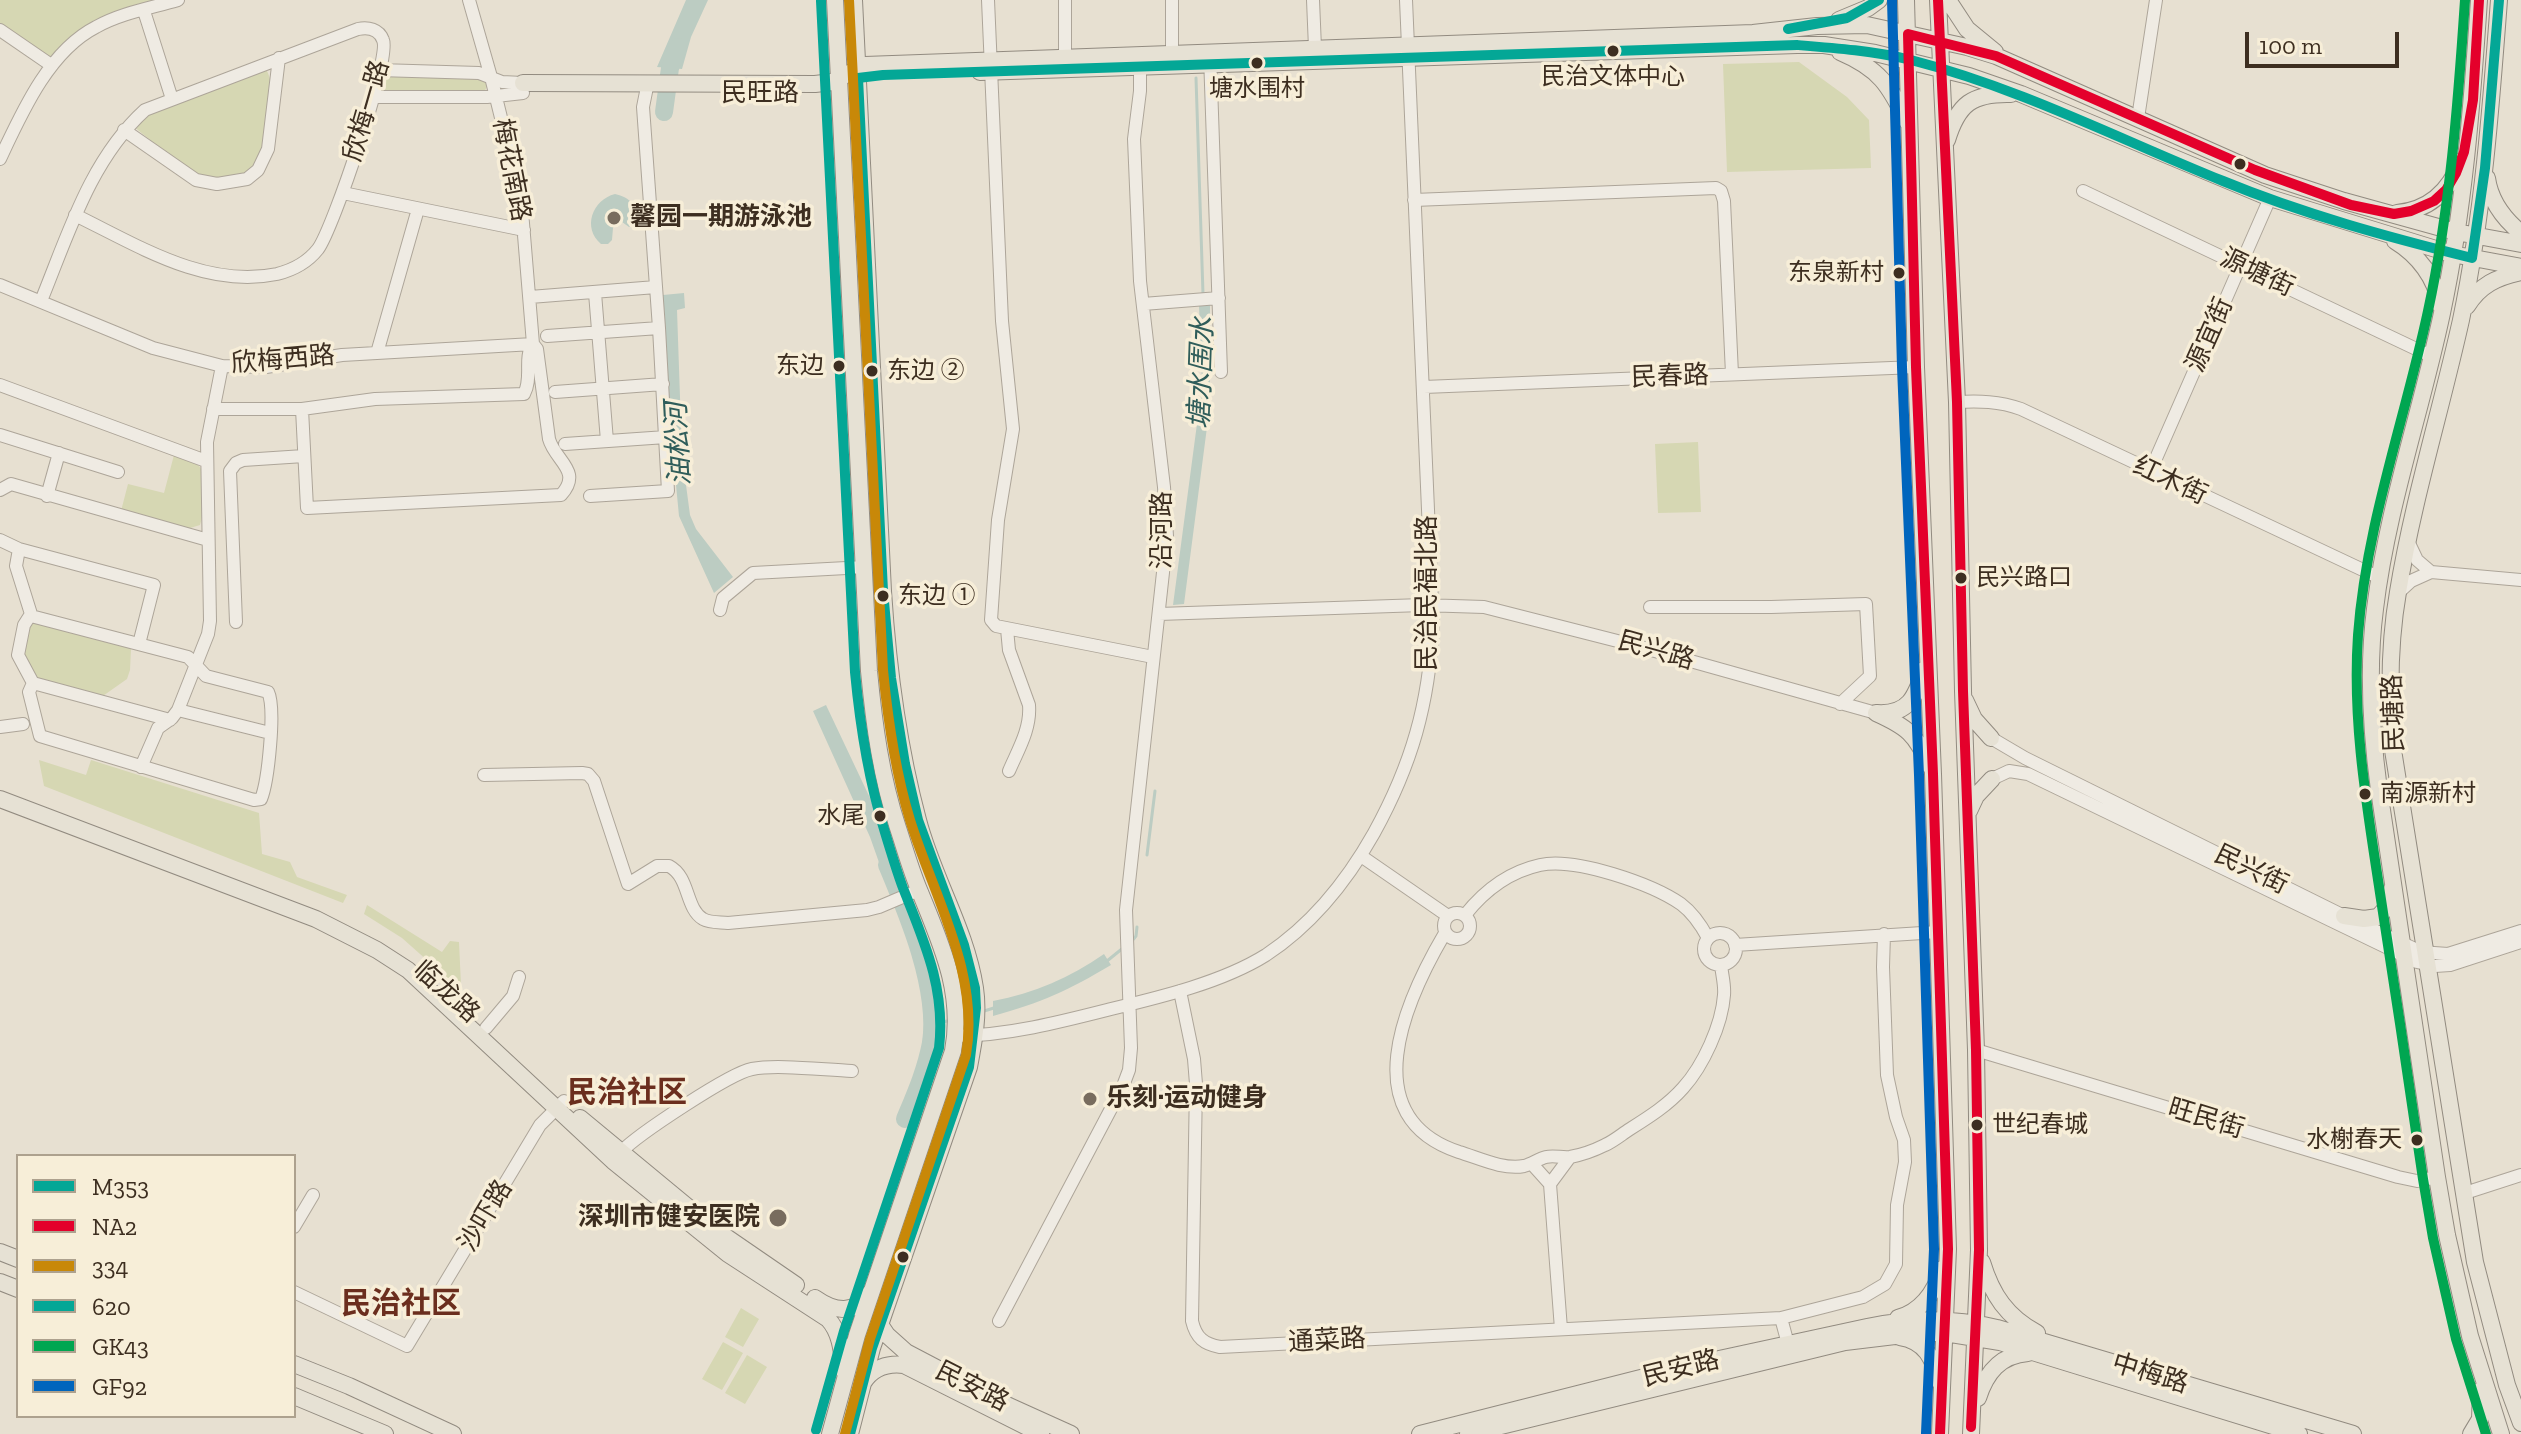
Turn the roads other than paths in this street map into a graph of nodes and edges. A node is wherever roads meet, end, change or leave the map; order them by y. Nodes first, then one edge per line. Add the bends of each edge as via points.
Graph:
1 (178, 0) edge
2 (469, 0) edge
3 (835, 0) edge
4 (854, 0) edge
5 (988, 0) edge
6 (1065, 0) edge
7 (1172, 0) edge
8 (1313, 0) edge
9 (1406, 0) edge
10 (1879, 0) edge
11 (1906, 0) edge
12 (1938, 0) edge
13 (1948, 0) edge
14 (2156, 0) edge
15 (2479, 0) edge
16 (2499, 0) edge
17 (144, 11) junction
18 (1826, 25) junction
19 (0, 30) edge
20 (1908, 34) junction
21 (1940, 42) junction
22 (1824, 45) junction
23 (1315, 48) junction
24 (1408, 52) junction
25 (279, 58) junction
26 (1065, 58) junction
27 (1210, 58) junction
28 (1172, 60) junction
29 (1910, 61) junction
30 (1140, 62) junction
31 (2010, 62) junction
32 (51, 65) junction
33 (990, 66) junction
34 (1940, 68) junction
35 (379, 70) junction
36 (858, 73) junction
37 (491, 77) junction
38 (839, 85) junction
39 (650, 87) junction
40 (523, 88) junction
41 (2021, 94) junction
42 (496, 96) junction
43 (373, 97) junction
44 (172, 99) junction
45 (2138, 118) junction
46 (1911, 129) junction
47 (124, 130) junction
48 (2468, 144) junction
49 (1944, 149) junction
50 (0, 159) edge
51 (2485, 168) junction
52 (2083, 191) dead end
53 (343, 193) junction
54 (2270, 198) junction
55 (1414, 200) junction
56 (418, 209) junction
57 (2387, 213) junction
58 (75, 215) junction
59 (524, 230) junction
60 (2456, 232) junction
61 (2521, 233) edge
62 (2384, 234) junction
63 (2476, 237) junction
64 (2521, 244) edge
65 (2452, 254) junction
66 (2472, 258) junction
67 (2240, 265) junction
68 (2521, 270) edge
69 (0, 285) edge
70 (656, 287) junction
71 (595, 293) junction
72 (530, 297) junction
73 (1215, 298) junction
74 (41, 301) junction
75 (1143, 304) junction
76 (2442, 314) junction
77 (2461, 318) junction
78 (659, 328) junction
79 (599, 333) junction
80 (547, 336) dead end
81 (533, 344) junction
82 (377, 353) junction
83 (2431, 356) junction
84 (222, 366) junction
85 (1916, 367) junction
86 (1221, 372) dead end
87 (1732, 374) junction
88 (663, 384) junction
89 (0, 385) edge
90 (1424, 387) junction
91 (602, 389) junction
92 (555, 392) dead end
93 (1957, 402) junction
94 (213, 409) junction
95 (302, 409) junction
96 (0, 435) edge
97 (666, 437) junction
98 (607, 441) junction
99 (565, 444) dead end
100 (59, 453) junction
101 (304, 456) junction
102 (206, 461) junction
103 (118, 472) dead end
104 (2150, 472) junction
105 (0, 490) edge
106 (47, 496) junction
107 (590, 496) dead end
108 (0, 540) edge
109 (208, 540) junction
110 (2408, 541) junction
111 (19, 549) junction
112 (865, 567) junction
113 (2431, 572) junction
114 (2380, 578) junction
115 (2521, 580) edge
116 (2397, 593) junction
117 (721, 604) dead end
118 (1433, 606) junction
119 (1650, 607) dead end
120 (1162, 614) junction
121 (31, 616) junction
122 (236, 622) dead end
123 (1007, 629) junction
124 (139, 644) junction
125 (1153, 657) junction
126 (1928, 659) junction
127 (196, 666) junction
128 (33, 683) junction
129 (1963, 691) junction
130 (1840, 704) junction
131 (178, 710) junction
132 (1876, 713) junction
133 (170, 720) junction
134 (23, 724) dead end
135 (0, 727) edge
136 (270, 733) junction
137 (1991, 738) joint
138 (141, 767) junction
139 (1009, 771) dead end
140 (1933, 774) junction
141 (484, 775) dead end
142 (1992, 779) joint
143 (0, 789) edge
144 (0, 799) edge
145 (1967, 821) junction
146 (1361, 856) junction
147 (2393, 879) junction
148 (913, 893) junction
149 (1465, 915) junction
150 (1448, 916) junction
151 (2344, 916) junction
152 (2521, 931) edge
153 (1938, 932) junction
154 (1445, 933) junction
155 (1884, 934) junction
156 (1708, 938) junction
157 (2521, 942) edge
158 (1735, 945) junction
159 (2404, 950) junction
160 (2428, 959) junction
161 (1721, 965) junction
162 (519, 977) dead end
163 (1180, 991) junction
164 (1129, 1005) junction
165 (976, 1020) junction
166 (956, 1023) junction
167 (486, 1028) junction
168 (1976, 1050) junction
169 (852, 1071) dead end
170 (560, 1105) junction
171 (621, 1152) junction
172 (1570, 1157) junction
173 (1532, 1164) junction
174 (2521, 1175) edge
175 (2437, 1177) junction
176 (1550, 1184) junction
177 (2465, 1193) junction
178 (313, 1195) dead end
179 (296, 1224) edge
180 (1948, 1249) junction
181 (1979, 1250) junction
182 (873, 1291) junction
183 (296, 1293) edge
184 (824, 1310) junction
185 (1781, 1318) junction
186 (881, 1320) junction
187 (999, 1321) dead end
188 (1945, 1326) junction
189 (1561, 1329) junction
190 (1976, 1330) junction
191 (1871, 1332) junction
192 (1788, 1344) junction
193 (2067, 1348) junction
194 (2041, 1355) junction
195 (915, 1364) junction
196 (296, 1365) edge
197 (2481, 1372) junction
198 (844, 1378) junction
199 (863, 1383) junction
200 (2507, 1385) junction
201 (296, 1397) edge
202 (1943, 1398) junction
203 (2521, 1400) edge
204 (1972, 1415) junction
205 (2521, 1423) edge
206 (2276, 1431) edge
207 (385, 1434) edge
208 (453, 1434) edge
209 (830, 1434) edge
210 (850, 1434) edge
211 (1041, 1434) edge
212 (1071, 1434) edge
213 (1420, 1434) edge
214 (1468, 1434) edge
215 (1940, 1434) edge
216 (1971, 1434) edge
217 (2299, 1434) edge
218 (2353, 1434) edge
219 (2471, 1434) edge
220 (2501, 1434) edge

1 - 17 street
2 - 37 street, 梅花南路
3 - 38 main road
4 - 36 main road
5 - 33 street
6 - 26 street
7 - 28 street
8 - 23 street
9 - 24 street, 民治民福北路
10 - 18 main road
11 - 20 main road
12 - 21 main road
13 - 31 main road via 1967,29
14 - 45 street
15 - 48 main road, 民塘路
16 - 51 main road, 民塘路
17 - 32 street via 77,38
17 - 44 street
18 - 20 main road, 民旺路 via 1867,25
18 - 24 main road, 民旺路
19 - 32 street
20 - 21 main road, 民旺路
20 - 29 main road
21 - 31 main road, 民旺路
21 - 34 main road
22 - 24 main road, 民旺路
22 - 29 main road, 民旺路
22 - 46 main road via 1882,77
23 - 24 main road, 民旺路
23 - 27 main road, 民旺路
24 - 27 main road, 民旺路
24 - 55 street, 民治民福北路
25 - 35 street, 欣梅一路 via 366,28 385,44
25 - 44 street, 欣梅一路
25 - 47 street via 268,149 247,179 217,184 196,180
26 - 30 main road, 民旺路
26 - 33 main road, 民旺路
27 - 28 main road, 民旺路
27 - 73 street
28 - 30 main road, 民旺路
29 - 34 main road, 民旺路
29 - 46 main road
30 - 33 main road, 民旺路
30 - 75 street, 沿河路 via 1134,139
31 - 45 main road
32 - 50 street
33 - 36 main road, 民旺路 via 876,64
33 - 123 street via 1002,321 1013,429 998,520 991,620
34 - 41 main road, 民旺路
34 - 49 main road
35 - 37 street, 民旺路
35 - 43 street, 欣梅一路
36 - 38 main road, 民旺路
36 - 165 main road via 883,591 895,715 918,823 969,956
37 - 40 street, 民旺路
37 - 42 street, 梅花南路
38 - 39 main road, 民旺路
38 - 112 main road
39 - 40 main road, 民旺路
39 - 70 street via 643,107
40 - 42 street, 民旺路
41 - 49 main road via 1981,95 1966,104
41 - 54 main road, 民旺路
42 - 43 street, 民旺路
42 - 59 street, 梅花南路
43 - 53 street, 欣梅一路
44 - 47 street, 欣梅一路 via 145,110
45 - 57 main road via 2265,175
46 - 85 main road
47 - 58 street, 欣梅一路
48 - 57 main road via 2450,184 2436,199 2409,212
48 - 60 main road, 民塘路
49 - 93 main road
51 - 61 main road via 2492,196
51 - 63 main road, 民塘路
52 - 67 street, 源塘街
53 - 56 street
53 - 58 street, 欣梅一路 via 309,259 264,276 197,270
54 - 62 main road, 民旺路
54 - 67 street, 源宜街
55 - 87 street via 1716,188 1724,201
55 - 90 street, 民治民福北路
56 - 59 street
56 - 82 street
57 - 60 main road
58 - 74 street, 欣梅一路
59 - 72 street, 梅花南路
60 - 63 main road
60 - 65 main road, 民塘路
62 - 65 main road, 民旺路
62 - 76 main road via 2403,245 2434,281
63 - 64 main road
63 - 66 main road, 民塘路
65 - 66 main road, 民旺路
65 - 76 main road, 民塘路
66 - 68 main road, 民旺路
66 - 77 main road, 民塘路
67 - 83 street, 源塘街
67 - 104 street, 源宜街
68 - 77 main road via 2488,282
69 - 74 street, 欣梅西路
70 - 71 street
70 - 78 street
71 - 72 street
71 - 79 street
72 - 81 street, 梅花南路
73 - 75 street
73 - 86 street
74 - 84 street, 欣梅西路 via 153,348
75 - 120 street, 沿河路 via 1167,514
76 - 83 main road, 民塘路
77 - 110 main road, 民塘路
78 - 79 street
78 - 88 street
79 - 80 street
79 - 91 street
81 - 82 street, 欣梅西路
81 - 95 street via 524,394 375,399
81 - 101 street via 549,439 569,477 561,495 307,508
82 - 84 street, 欣梅西路 via 266,367
83 - 114 main road, 民塘路
84 - 94 street
85 - 87 street, 民春路
85 - 126 main road
87 - 90 street, 民春路
88 - 91 street
88 - 97 street
89 - 102 street
90 - 118 street, 民治民福北路
91 - 92 street
91 - 98 street
93 - 104 street, 红木街 via 2006,403
93 - 129 main road
94 - 95 street
94 - 102 street
95 - 101 street
96 - 100 street
97 - 98 street
97 - 107 street via 668,491
98 - 99 street
100 - 103 street
100 - 106 street
101 - 122 street via 243,460 230,471
102 - 109 street
104 - 114 street, 红木街
105 - 106 street via 11,484
106 - 109 street
108 - 111 street
109 - 127 street via 210,621
110 - 113 street via 2417,560
110 - 116 main road, 民塘路
111 - 121 street via 16,566
111 - 124 street via 154,585
112 - 117 street via 753,573
112 - 148 main road via 874,724
113 - 115 street
113 - 116 street
114 - 147 main road, 民塘路 via 2372,632 2371,721
116 - 160 main road, 民塘路 via 2393,750
118 - 120 street, 民兴路
118 - 130 street, 民兴路 via 1511,612
118 - 146 street, 民治民福北路 via 1429,672 1418,727 1401,781
119 - 130 street via 1866,604 1870,676
120 - 125 street, 沿河路
121 - 124 street
121 - 128 street via 18,652
123 - 125 street
123 - 139 street via 1030,714
124 - 127 street via 189,658
125 - 164 street, 沿河路 via 1128,889
126 - 132 main road via 1908,704 1895,712
126 - 140 main road
127 - 131 street
127 - 136 street via 206,676 268,692
128 - 133 street
128 - 138 street via 29,692 40,736
129 - 137 main road via 1967,708
129 - 145 main road
130 - 132 street, 民兴路
131 - 133 street
131 - 136 street
132 - 140 main road via 1915,736
133 - 138 street via 158,728
134 - 135 street
136 - 138 street via 263,794 257,801
137 - 151 street, 民兴街
140 - 153 main road
141 - 148 street via 588,774 628,884 657,866 674,868 697,913 711,922 863,910
142 - 145 main road via 1972,803
142 - 159 street, 民兴街 via 2009,771 2028,774
143 - 167 main road, 临龙路 via 345,920 407,957
144 - 170 main road, 临龙路 via 348,934 408,970
145 - 168 main road
146 - 150 street
146 - 163 street, 民治民福北路 via 1306,924 1263,957
147 - 151 main road via 2382,915
147 - 159 main road, 民塘路
148 - 166 main road via 946,953
149 - 150 street
149 - 154 street via 1470,925 1465,936 1454,939
149 - 156 street via 1481,895 1510,875 1561,864 1659,891 1683,906
150 - 154 street
151 - 159 street, 民兴街
152 - 160 street, 民兴街
153 - 155 street
153 - 180 main road
154 - 173 street via 1402,1029 1396,1053 1401,1105 1423,1135 1450,1149 1495,1164
155 - 158 street
155 - 185 street, 通菜路 via 1887,1075 1905,1150 1896,1264 1876,1291
156 - 158 street via 1722,933
156 - 161 street via 1707,959
157 - 160 street, 民兴街 via 2450,965
158 - 161 street via 1731,960
159 - 160 street, 民兴街
159 - 175 main road, 民塘路
160 - 177 main road, 民塘路
161 - 172 street via 1721,1015 1684,1088 1658,1112 1605,1145
162 - 167 street via 513,996
163 - 164 street, 民治民福北路
163 - 189 street, 通菜路 via 1195,1071 1192,1321 1200,1340 1220,1347
164 - 165 street, 民治民福北路 via 1011,1032
164 - 187 street, 沿河路 via 1131,1048 1123,1086
165 - 166 street, 民治民福北路
165 - 186 main road via 969,1067
166 - 182 main road via 927,1132
167 - 170 main road, 临龙路
168 - 175 street, 旺民街 via 2398,1177
168 - 181 main road
169 - 171 street via 759,1068 739,1073
170 - 171 main road, 临龙路
170 - 183 street, 沙吓路 via 540,1125 407,1346
170 - 184 main road, 临龙路 via 592,1144 719,1247
171 - 184 main road, 临龙路
172 - 173 street via 1546,1157
172 - 176 street
173 - 176 street
174 - 177 street
175 - 197 main road, 民塘路
176 - 189 street
177 - 200 main road, 民塘路 via 2475,1262
178 - 179 street
180 - 188 main road
180 - 191 main road via 1934,1290 1916,1310
181 - 190 main road
181 - 193 main road via 2003,1308 2022,1325
182 - 184 main road via 851,1309
182 - 198 main road
184 - 198 main road via 839,1338
185 - 189 street, 通菜路
185 - 192 street
186 - 195 main road via 891,1341
186 - 199 main road
188 - 190 main road, 中梅路
188 - 191 main road, 民安路 via 1889,1322
188 - 202 main road
190 - 193 main road, 中梅路
190 - 194 main road, 中梅路
190 - 204 main road
191 - 192 main road, 民安路
191 - 202 main road via 1912,1339 1926,1348
191 - 214 main road, 民安路
192 - 213 main road, 民安路
193 - 218 main road, 中梅路
194 - 204 main road via 2015,1355 1998,1364 1985,1380
194 - 206 main road, 中梅路
195 - 199 main road via 884,1367
195 - 211 main road, 民安路
195 - 212 main road, 民安路
196 - 208 main road
197 - 219 main road via 2480,1419
197 - 220 main road, 民塘路
198 - 209 main road
199 - 210 main road
200 - 203 main road
200 - 205 main road, 民塘路
201 - 207 main road
202 - 215 main road
204 - 216 main road
206 - 217 main road, 中梅路

